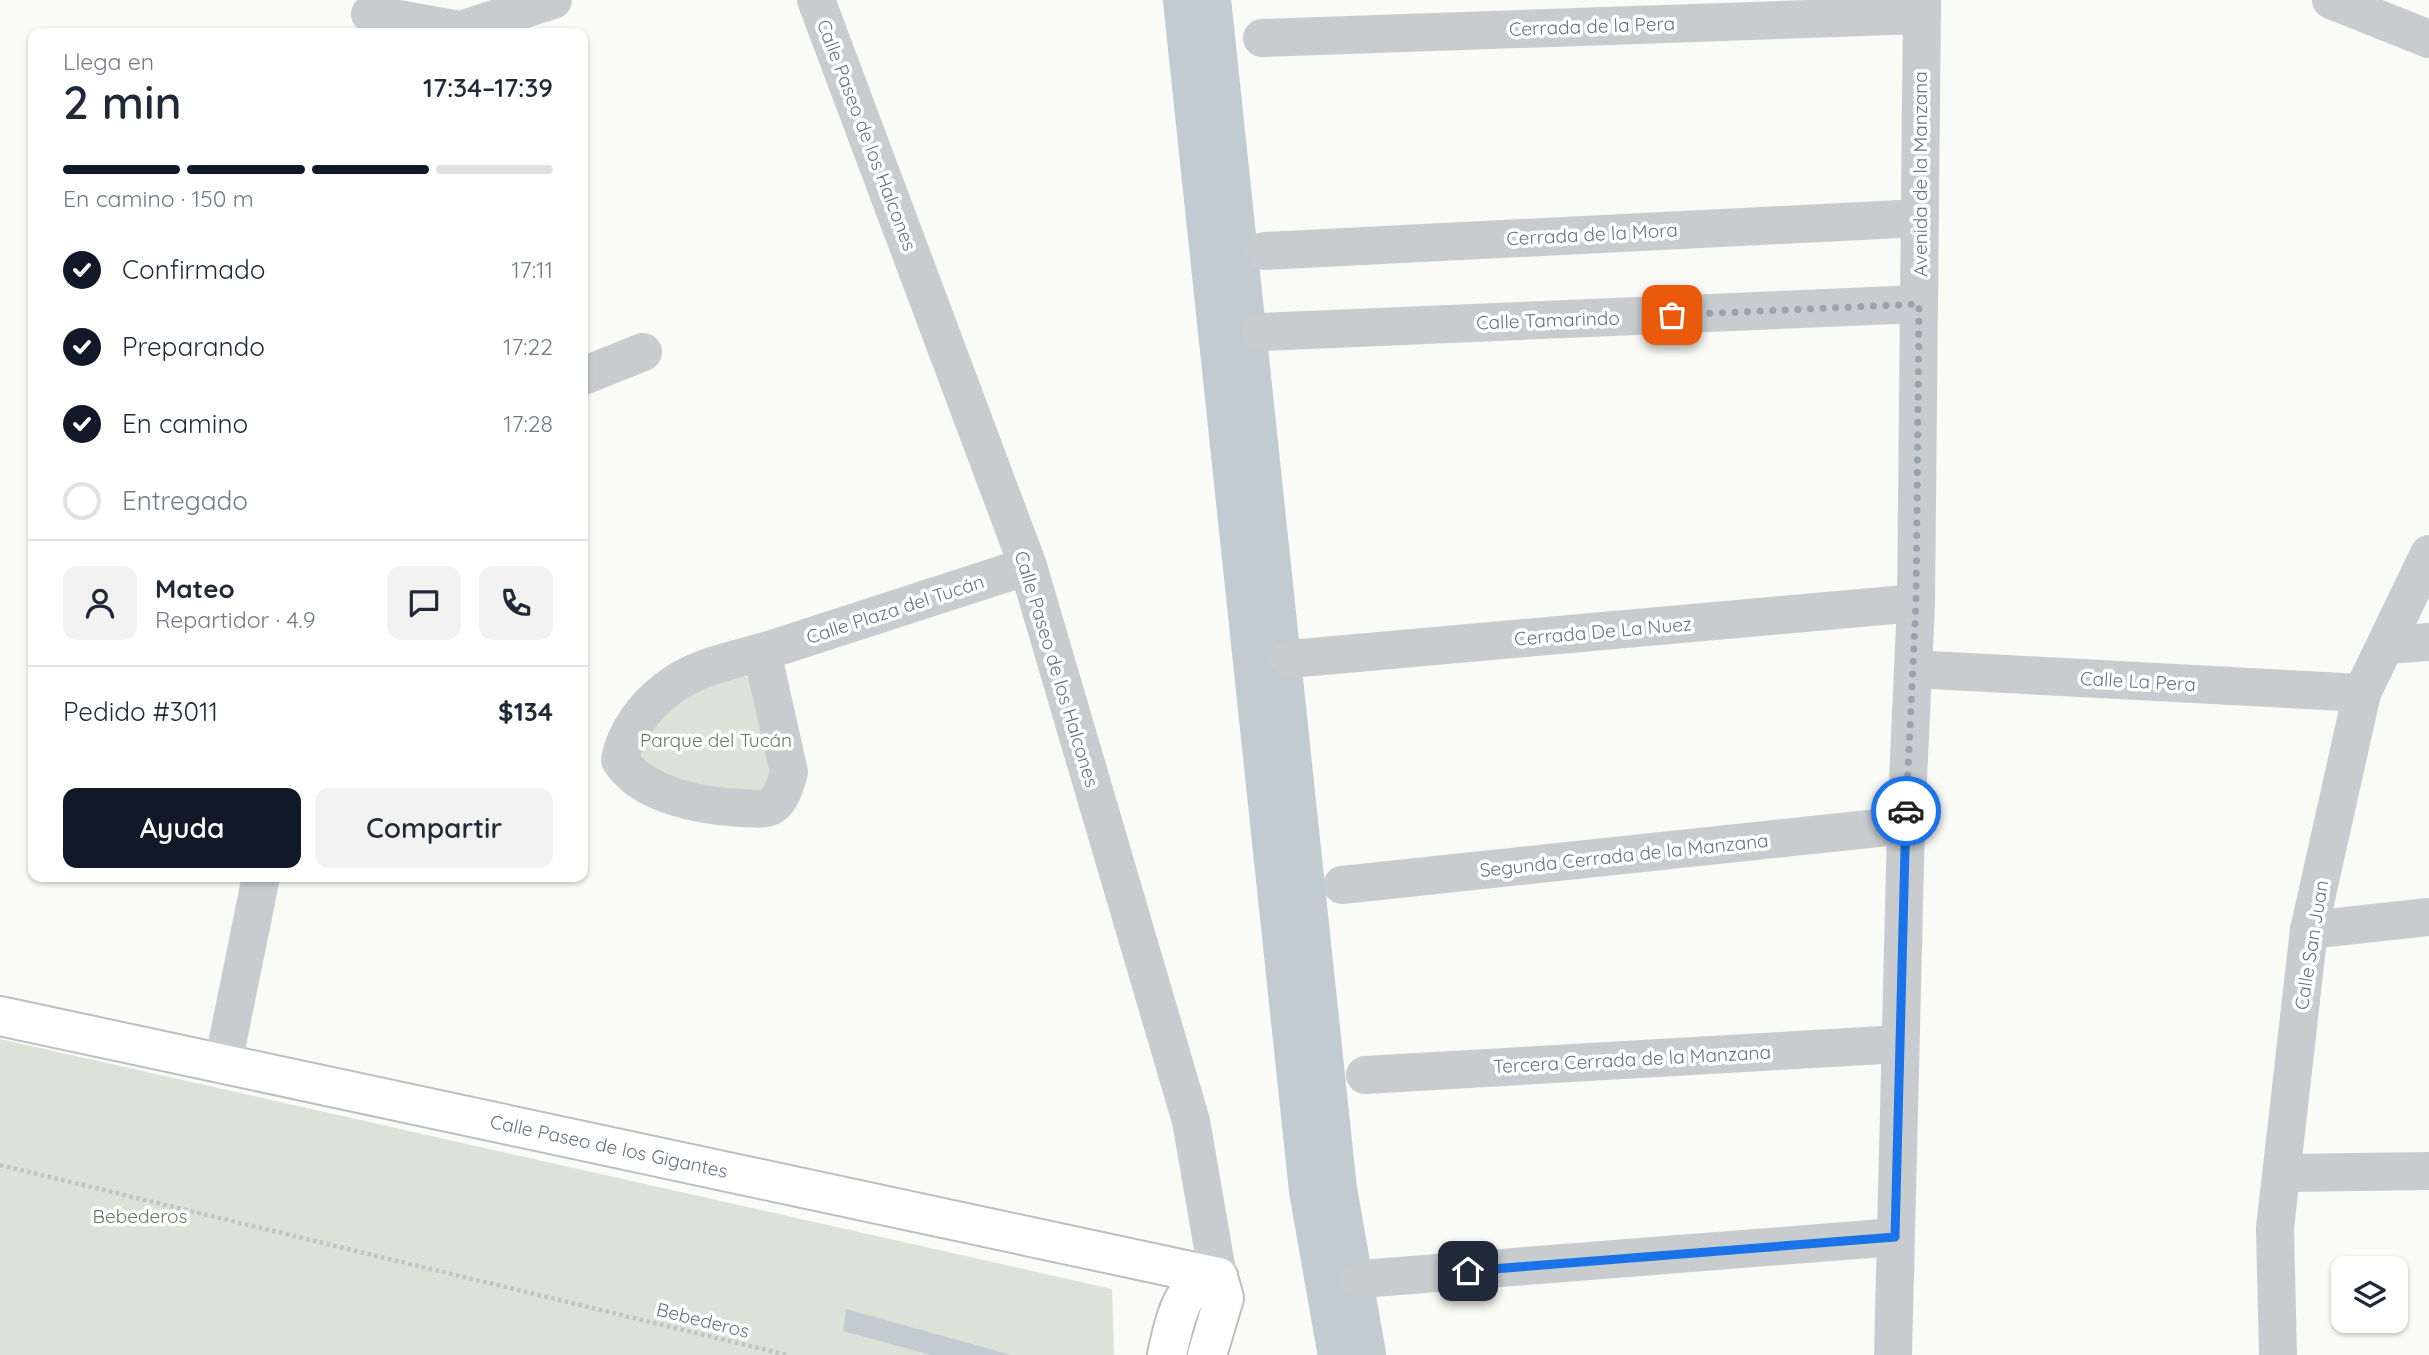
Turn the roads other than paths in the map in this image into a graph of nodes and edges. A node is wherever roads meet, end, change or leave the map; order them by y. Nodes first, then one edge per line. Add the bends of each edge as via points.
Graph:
1 (553, 0) edge
2 (816, 0) edge
3 (2331, 0) edge
4 (1922, 8) edge
5 (370, 14) dead end
6 (449, 28) edge
7 (466, 28) edge
8 (1262, 38) dead end
9 (2429, 39) edge
10 (1920, 218) junction
11 (1265, 251) dead end
12 (1919, 304) junction
13 (1261, 332) dead end
14 (643, 352) dead end
15 (588, 374) edge
16 (2429, 554) edge
17 (1028, 566) junction
18 (1916, 603) junction
19 (2429, 642) edge
20 (2386, 645) junction
21 (762, 652) junction
22 (1290, 659) dead end
23 (1913, 668) junction
24 (2362, 693) junction
25 (1906, 825) junction
26 (260, 882) edge
27 (1342, 885) dead end
28 (2429, 917) edge
29 (2309, 930) junction
30 (0, 1016) edge
31 (1900, 1044) junction
32 (223, 1064) junction
33 (1365, 1075) dead end
34 (2429, 1171) edge
35 (2282, 1173) junction
36 (1895, 1237) junction
37 (1218, 1277) junction
38 (1361, 1279) dead end
39 (1167, 1355) edge
40 (1208, 1355) edge
41 (1893, 1355) edge
42 (2278, 1355) edge

1 - 7 street
2 - 17 street, Calle Paseo de los Halcones
3 - 9 street
4 - 8 street, Cerrada de la Pera
4 - 10 street, Avenida de la Manzana
5 - 6 street
10 - 11 street, Cerrada de la Mora
10 - 12 street, Avenida de la Manzana
12 - 13 street, Calle Tamarindo
12 - 18 street, Avenida de la Manzana
14 - 15 street
16 - 20 street, Calle San Juan
17 - 21 street, Calle Plaza del Tucán
17 - 37 street, Calle Paseo de los Halcones via 1191,1121
18 - 22 street, Cerrada De La Nuez
18 - 23 street, Avenida de la Manzana
19 - 20 street
20 - 24 street, Calle San Juan
21 - 21 street, Calle Plaza del Tucán via 698,670 667,689 630,731 620,760 636,777 680,799 711,807 763,809 773,805 789,772
23 - 24 street, Calle La Pera
23 - 25 street, Avenida de la Manzana
24 - 29 street, Calle San Juan
25 - 27 street, Segunda Cerrada de la Manzana
25 - 31 street, Avenida de la Manzana
26 - 32 street
28 - 29 street
29 - 35 street, Calle San Juan
30 - 32 main road, Calle Paseo de los Gigantes
31 - 33 street, Tercera Cerrada de la Manzana
31 - 36 street, Avenida de la Manzana
32 - 37 main road, Calle Paseo de los Gigantes
34 - 35 street
35 - 42 street, Calle San Juan via 2275,1228
36 - 38 street
36 - 41 street, Avenida de la Manzana
37 - 39 main road via 1191,1289 1177,1314
37 - 40 main road, Calle Paseo de los Halcones via 1224,1297

